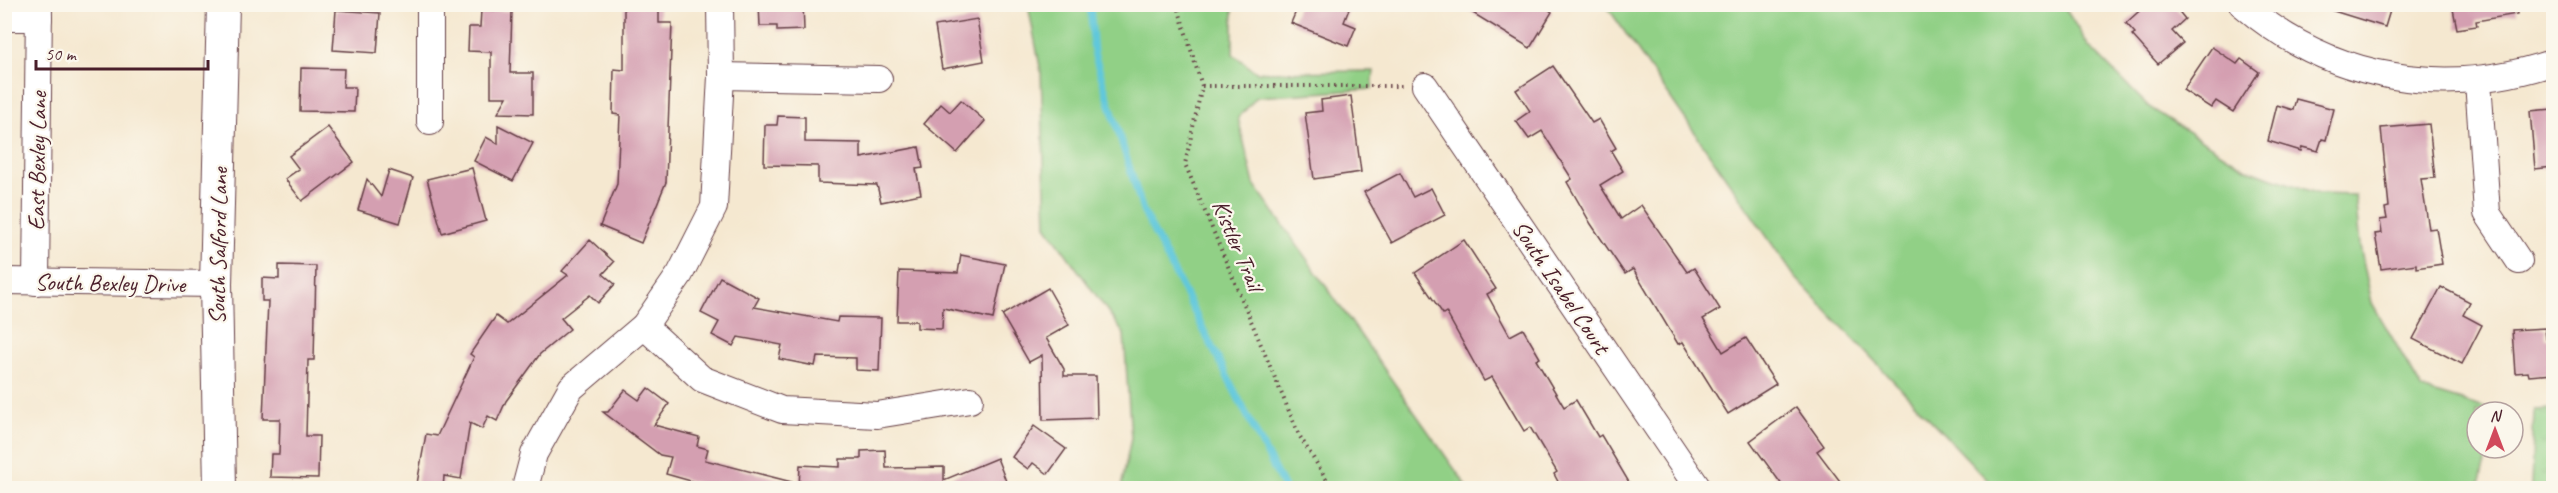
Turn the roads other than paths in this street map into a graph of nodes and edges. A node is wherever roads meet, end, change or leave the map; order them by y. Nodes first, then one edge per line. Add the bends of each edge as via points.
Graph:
1 (223, 4) edge
2 (430, 4) edge
3 (720, 4) edge
4 (2242, 4) edge
5 (39, 11) edge
6 (4, 18) edge
7 (2553, 62) edge
8 (721, 76) junction
9 (879, 79) dead end
10 (2478, 81) junction
11 (1425, 86) road end
12 (430, 122) dead end
13 (2519, 261) dead end
14 (4, 281) edge
15 (36, 282) junction
16 (216, 284) junction
17 (644, 326) junction
18 (970, 400) dead end
19 (220, 489) edge
20 (525, 489) edge
21 (1698, 489) edge

1 - 16 street, South Salford Lane
2 - 12 street
3 - 8 street
4 - 10 street via 2297,43 2353,68 2412,79
5 - 6 street
5 - 15 street, East Bexley Lane
7 - 10 street
8 - 9 street
8 - 17 street via 714,207 680,274
10 - 13 street via 2487,213
11 - 21 street, South Isabel Court
14 - 15 street, South Bexley Drive
15 - 16 street, South Bexley Drive
16 - 19 street, South Salford Lane
17 - 18 street via 702,379 782,410 877,415
17 - 20 street via 571,388 534,454

